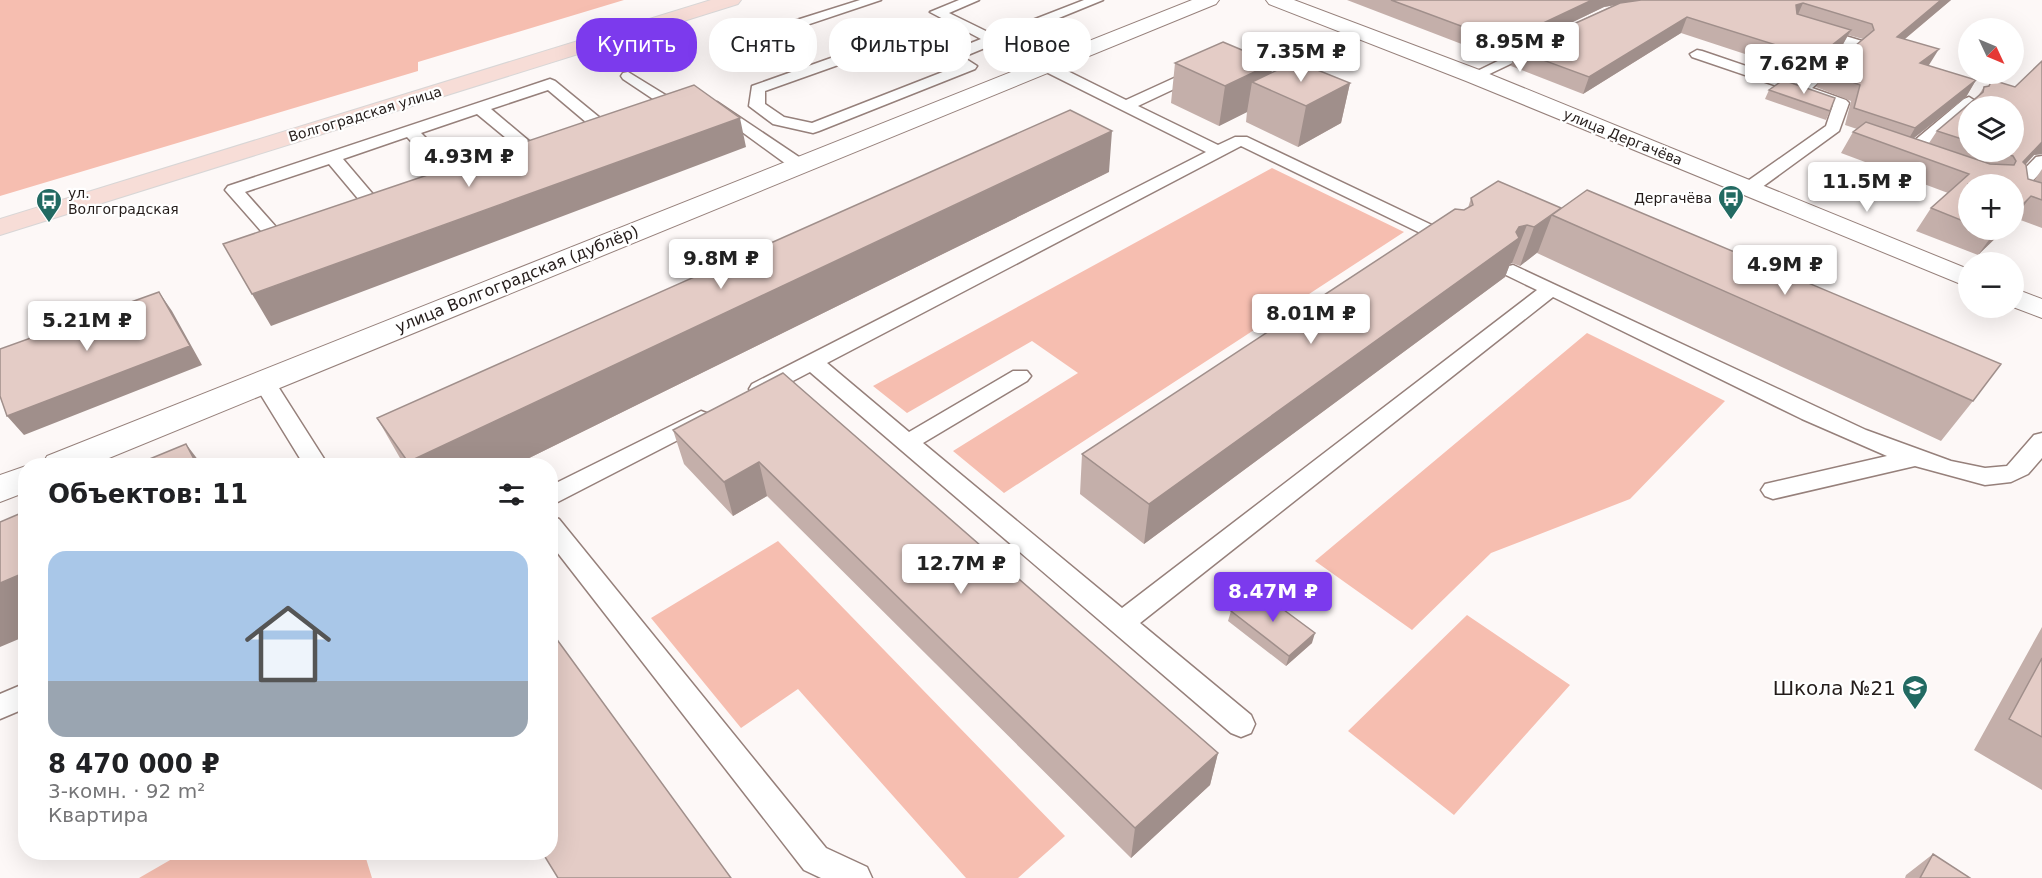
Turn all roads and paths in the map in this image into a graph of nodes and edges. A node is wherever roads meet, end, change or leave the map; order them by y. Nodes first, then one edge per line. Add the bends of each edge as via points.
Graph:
1 (676, 0) edge
2 (731, 0) edge
3 (874, 0) edge
4 (1096, 0) edge
5 (1209, 0) edge
6 (1276, 0) edge
7 (965, 1) edge
8 (817, 18) edge
9 (1050, 18) edge
10 (1805, 28) edge
11 (983, 35) edge
12 (1559, 36) edge
13 (1091, 46) edge
14 (1696, 54) dead end
15 (951, 56) joint
16 (1213, 66) edge
17 (1027, 72) edge
18 (1058, 72) edge
19 (628, 76) dead end
20 (1474, 76) junction
21 (1801, 89) junction
22 (684, 100) edge
23 (667, 102) junction
24 (704, 104) edge
25 (1126, 106) junction
26 (480, 108) junction
27 (648, 108) edge
28 (1958, 110) edge
29 (618, 118) edge
30 (599, 125) junction
31 (1833, 128) junction
32 (410, 131) junction
33 (579, 132) edge
34 (1854, 135) edge
35 (549, 142) edge
36 (528, 149) junction
37 (1219, 152) junction
38 (507, 156) edge
39 (332, 157) junction
40 (2042, 161) edge
41 (1928, 162) edge
42 (799, 165) junction
43 (2024, 180) edge
44 (433, 182) edge
45 (1748, 189) junction
46 (392, 196) edge
47 (2024, 197) edge
48 (2032, 200) edge
49 (371, 202) junction
50 (0, 209) edge
51 (350, 210) edge
52 (307, 224) edge
53 (0, 227) edge
54 (1452, 241) edge
55 (1513, 271) edge
56 (1958, 275) edge
57 (1551, 289) junction
58 (2024, 302) edge
59 (2042, 309) edge
60 (812, 362) junction
61 (1020, 376) dead end
62 (264, 382) junction
63 (739, 400) edge
64 (718, 411) edge
65 (2042, 441) edge
66 (908, 442) junction
67 (76, 458) edge
68 (312, 458) edge
69 (1914, 458) junction
70 (18, 481) edge
71 (0, 489) edge
72 (1773, 490) dead end
73 (558, 493) edge
74 (558, 535) edge
75 (1122, 623) junction
76 (18, 699) edge
77 (0, 707) edge
78 (1241, 724) dead end
79 (856, 878) edge

1 - 50 main road, Волгоградская улица
2 - 53 main road, Волгоградская улица
3 - 8 lane
4 - 9 lane
5 - 13 street, улица Волгоградская (дублёр)
6 - 20 street, улица Дергачёва
7 - 11 lane via 937,12
10 - 21 lane via 1857,44
12 - 20 lane
14 - 21 lane
15 - 15 lane via 970,66 813,128 779,120 757,106 756,89 836,61 852,49 902,31
16 - 25 lane
17 - 42 street, улица Волгоградская (дублёр)
18 - 25 lane
19 - 23 lane
20 - 45 street, улица Дергачёва
21 - 31 lane via 1841,103
22 - 23 lane
23 - 27 lane
24 - 42 lane via 713,105
25 - 37 lane
26 - 30 lane via 550,84
26 - 32 lane
26 - 36 lane
28 - 41 lane via 1902,153
29 - 30 lane
30 - 33 lane
31 - 34 lane
31 - 45 lane
32 - 39 lane
32 - 44 lane via 458,173
35 - 36 lane
36 - 38 lane
37 - 54 lane via 1241,140
37 - 60 lane
39 - 49 lane
39 - 52 lane via 234,190 274,235
40 - 43 lane
42 - 62 street, улица Волгоградская (дублёр)
45 - 56 street, улица Дергачёва
46 - 49 lane
47 - 48 lane
49 - 51 lane
55 - 57 lane
57 - 69 lane via 1852,433
57 - 75 lane
58 - 59 street
60 - 63 lane
60 - 66 lane
61 - 66 lane
62 - 67 street, улица Волгоградская (дублёр)
62 - 68 lane
64 - 73 lane
65 - 69 lane via 2012,474 1990,477
66 - 75 lane
69 - 72 lane
70 - 71 street
74 - 79 lane via 815,859
75 - 78 lane
76 - 77 lane

